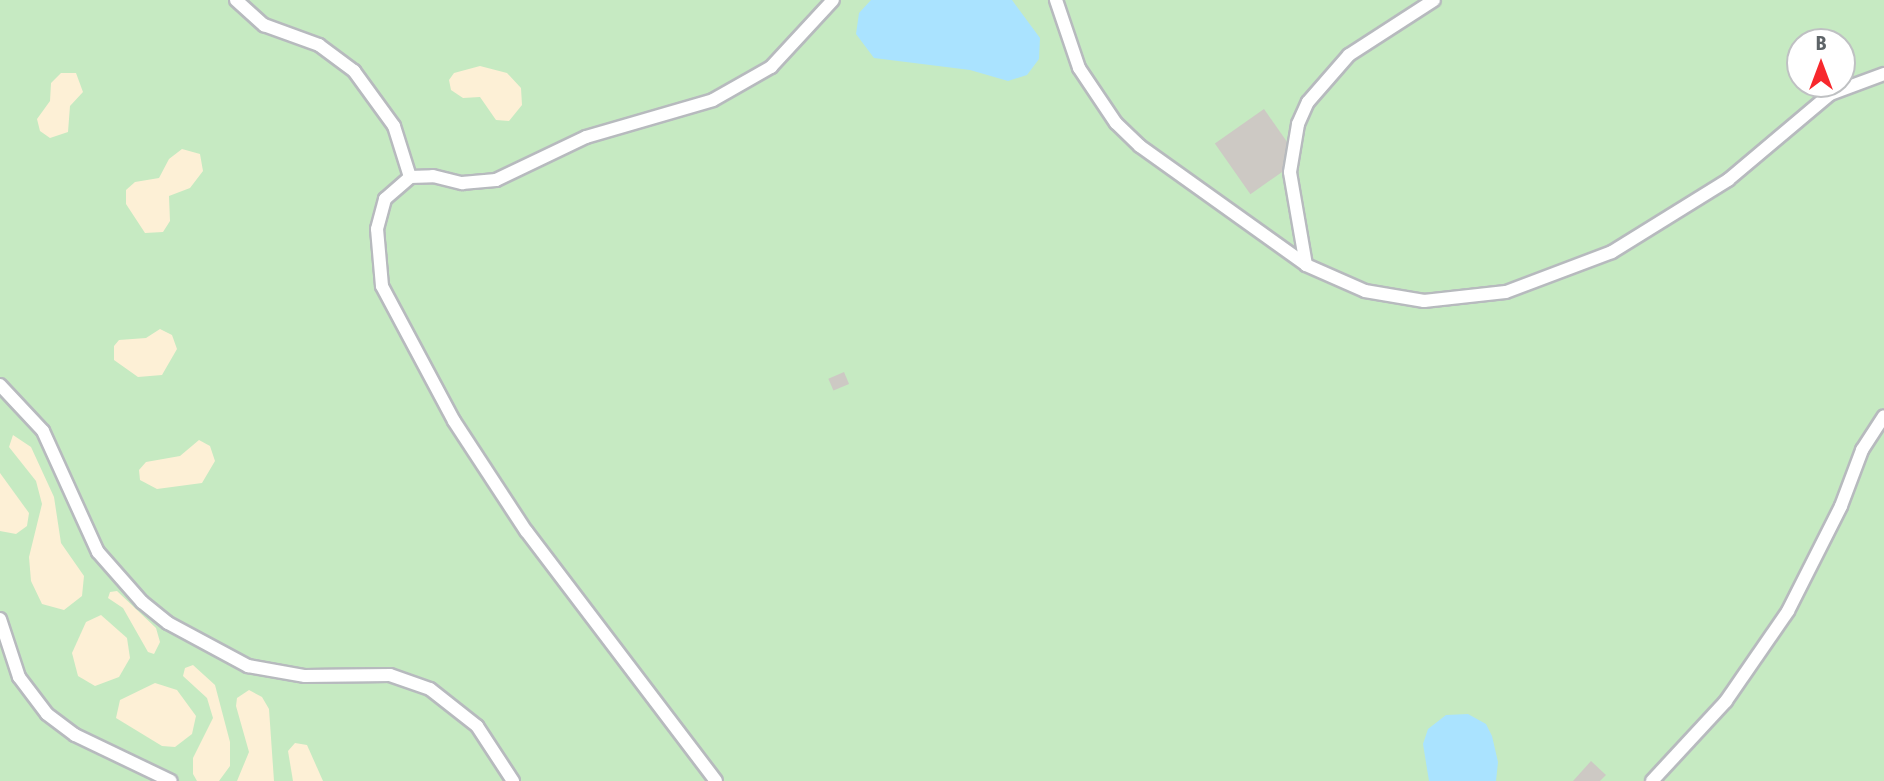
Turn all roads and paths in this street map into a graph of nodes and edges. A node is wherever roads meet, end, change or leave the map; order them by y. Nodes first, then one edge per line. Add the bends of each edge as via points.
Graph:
1 (236, 0) edge
2 (833, 0) edge
3 (1056, 0) edge
4 (1434, 0) edge
5 (1884, 74) edge
6 (410, 177) junction
7 (1306, 265) junction
8 (0, 385) edge
9 (1884, 416) edge
10 (0, 619) edge
11 (171, 781) edge
12 (513, 781) edge
13 (716, 781) edge
14 (1653, 781) edge

1 - 6 lane via 264,25 319,45 354,71 394,126
2 - 6 lane via 771,67 713,100 586,136 496,180 462,183 433,176
3 - 7 lane via 1079,68 1116,123 1167,166
4 - 7 lane via 1349,55 1308,102 1298,124 1290,172
5 - 7 lane via 1830,94 1728,180 1653,230 1571,270 1506,292 1454,301 1395,298 1347,284
6 - 13 lane via 385,199 377,229 377,270 388,302 489,477
8 - 12 lane via 43,431 98,552 168,623 248,666 305,676 390,675 430,690 477,726
9 - 14 lane via 1862,450 1841,506 1788,611 1726,701
10 - 11 lane via 19,677 47,714 75,735

